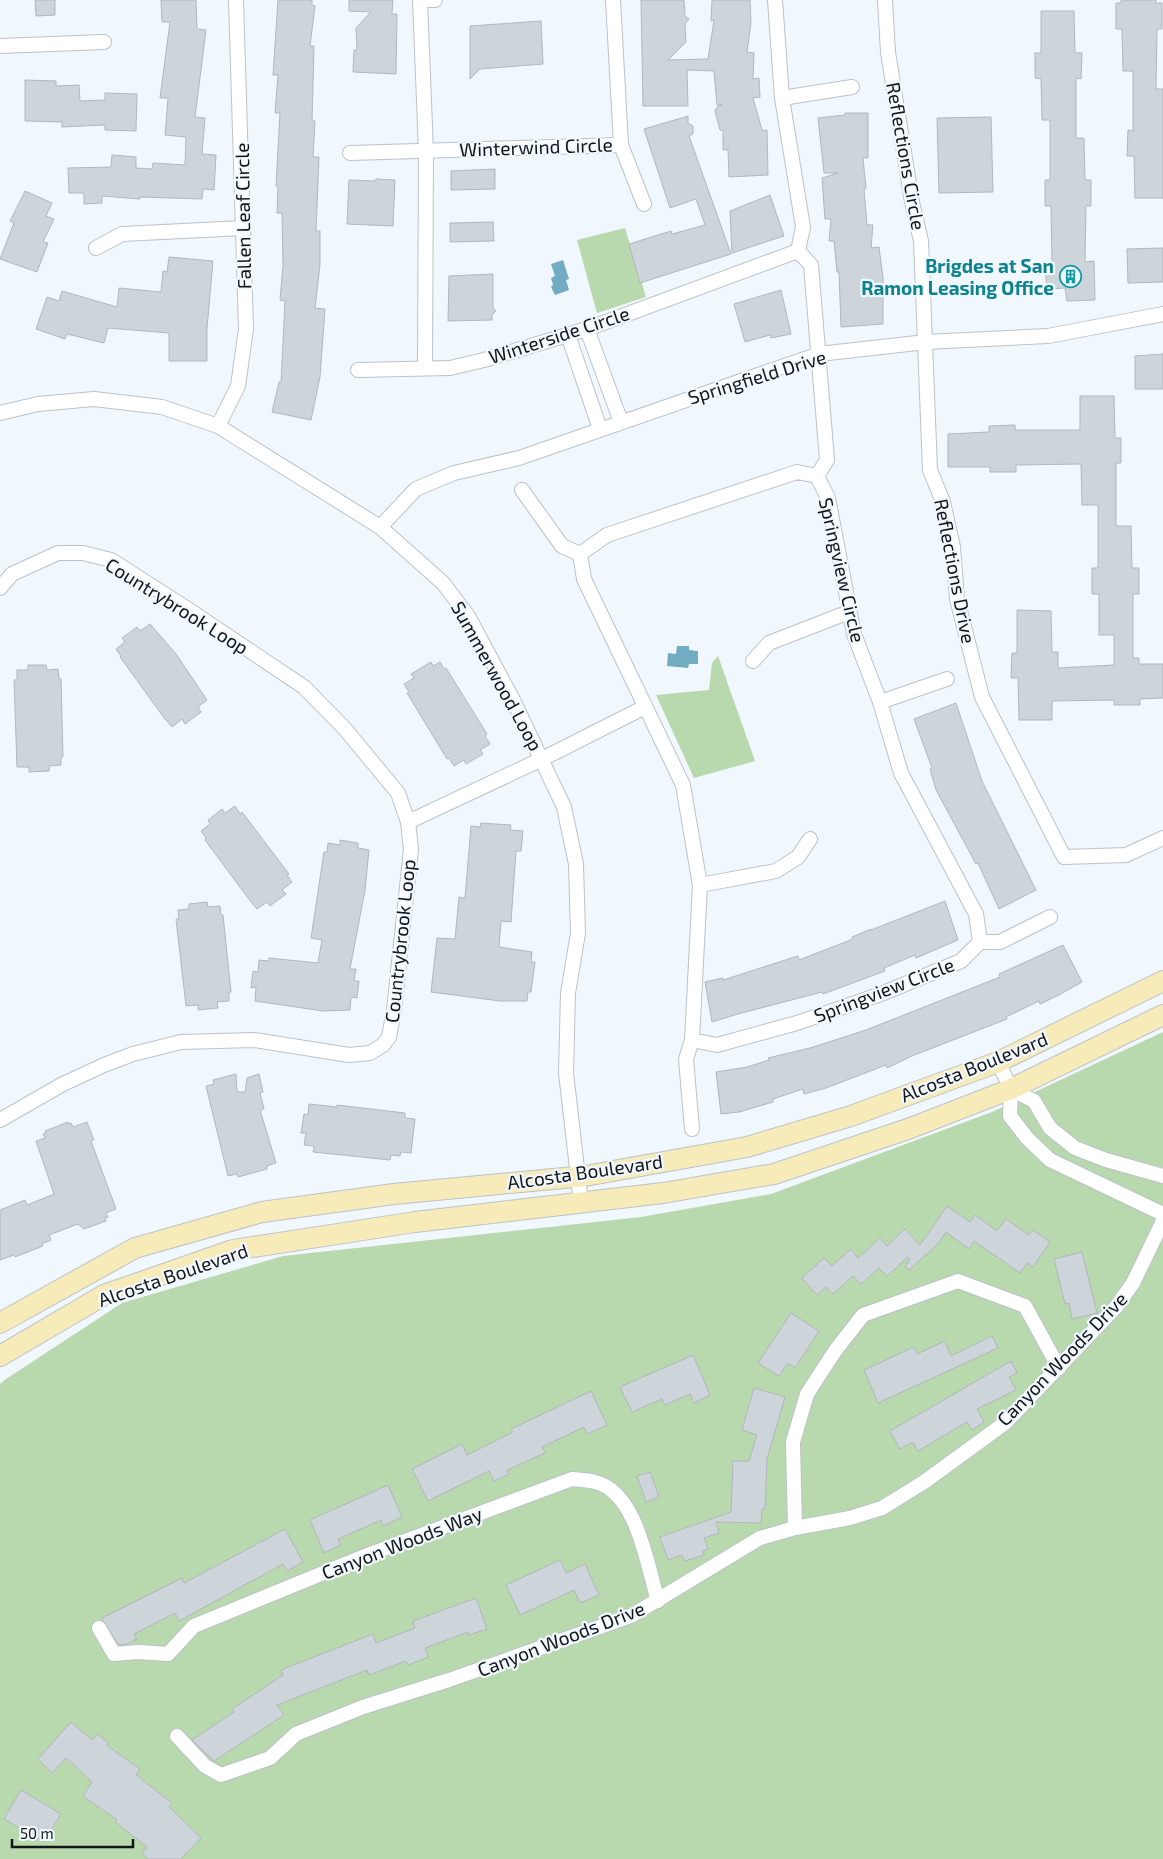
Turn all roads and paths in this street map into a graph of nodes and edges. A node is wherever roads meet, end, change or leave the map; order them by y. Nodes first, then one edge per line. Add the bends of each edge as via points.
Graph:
1 (236, 0) edge
2 (420, 0) edge
3 (435, 0) edge
4 (614, 0) edge
5 (775, 0) edge
6 (885, 0) edge
7 (104, 42) dead end
8 (0, 46) edge
9 (852, 87) dead end
10 (782, 98) junction
11 (621, 145) junction
12 (426, 152) junction
13 (350, 153) dead end
14 (644, 204) dead end
15 (243, 228) junction
16 (96, 248) dead end
17 (798, 252) junction
18 (1163, 314) edge
19 (587, 329) junction
20 (568, 335) junction
21 (926, 342) junction
22 (819, 354) junction
23 (425, 368) junction
24 (358, 370) dead end
25 (1, 411) edge
26 (621, 422) junction
27 (218, 426) junction
28 (600, 429) junction
29 (817, 476) junction
30 (522, 490) dead end
31 (380, 527) junction
32 (580, 554) junction
33 (0, 588) edge
34 (849, 612) junction
35 (753, 661) dead end
36 (947, 679) dead end
37 (880, 702) junction
38 (645, 707) junction
39 (542, 759) junction
40 (408, 822) junction
41 (1163, 838) edge
42 (810, 839) dead end
43 (700, 885) junction
44 (1050, 916) dead end
45 (980, 942) junction
46 (1163, 981) edge
47 (1163, 1015) edge
48 (692, 1040) junction
49 (998, 1062) junction
50 (1011, 1089) junction
51 (0, 1120) edge
52 (692, 1129) dead end
53 (1163, 1176) edge
54 (577, 1177) junction
55 (582, 1203) junction
56 (1163, 1214) edge
57 (1163, 1221) edge
58 (0, 1323) edge
59 (0, 1356) edge
60 (1058, 1368) junction
61 (796, 1528) junction
62 (658, 1601) junction
63 (99, 1628) dead end
64 (177, 1736) dead end

1 - 15 street, Fallen Leaf Circle
2 - 3 street
2 - 12 street
4 - 11 street, Winterwind Circle
5 - 10 street
6 - 21 street, Reflections Circle via 888,52 921,241
7 - 8 street
9 - 10 street
10 - 17 street via 803,228
11 - 12 street, Winterwind Circle
11 - 14 street
12 - 13 street, Winterwind Circle
12 - 23 street
15 - 16 street via 122,234
15 - 27 street, Fallen Leaf Circle via 246,329 238,386
17 - 19 street, Winterside Circle
17 - 22 street via 811,265
18 - 21 street, Springfield Drive via 1048,336
19 - 20 street, Winterside Circle
19 - 26 street
20 - 23 street, Winterside Circle via 450,368
20 - 28 street
21 - 22 street, Springfield Drive
21 - 41 street, Reflections Drive via 930,470 944,502 953,547 957,599 982,697 1064,857 1126,855
22 - 26 street, Springfield Drive
22 - 29 street via 826,460
23 - 24 street, Winterside Circle
25 - 27 street, Summerwood Loop via 94,399 162,407
26 - 28 street, Springfield Drive
27 - 31 street, Summerwood Loop
28 - 31 street, Springfield Drive via 519,458 454,473 416,489
29 - 32 street, Springview Circle via 797,472 626,528 607,535
29 - 34 street, Springview Circle via 828,498
30 - 32 street via 562,546
31 - 39 street, Summerwood Loop via 443,583 468,616
32 - 38 street via 584,579
33 - 40 street, Countrybrook Loop via 12,574 58,554 83,553 111,560 304,687 398,793
34 - 35 street via 769,643
34 - 37 street, Springview Circle
36 - 37 street
37 - 45 street, Springview Circle via 901,773 976,914
38 - 39 street
38 - 43 street via 683,785
39 - 40 street
39 - 54 street, Summerwood Loop via 564,807 576,864 578,933 568,993 566,1072
40 - 51 street, Countrybrook Loop via 411,849 394,1010 389,1037 383,1045 370,1053 348,1055 254,1040 181,1042 104,1065
42 - 43 street via 798,857 776,871
43 - 48 street
44 - 45 street via 1000,942
45 - 48 street, Springview Circle via 961,961 881,994 797,1023 717,1044
46 - 49 main road, Alcosta Boulevard
47 - 50 main road, Alcosta Boulevard
48 - 52 street via 686,1059
49 - 50 street
49 - 54 main road, Alcosta Boulevard via 851,1116 747,1147
50 - 53 street via 1034,1101 1050,1128 1075,1148
50 - 55 main road, Alcosta Boulevard via 908,1129 774,1174
50 - 56 street via 1010,1116 1050,1160
54 - 55 street, Summerwood Loop
54 - 58 main road, Alcosta Boulevard via 394,1194 262,1212 135,1248
55 - 59 main road, Alcosta Boulevard via 415,1222 233,1250 104,1295
57 - 60 street, Canyon Woods Drive via 1133,1283 1116,1308
60 - 61 street, Canyon Woods Drive via 1005,1423 882,1508
60 - 61 street via 1025,1306 958,1281 862,1315 807,1394 793,1442
61 - 62 street, Canyon Woods Drive via 760,1538
62 - 63 street, Canyon Woods Way via 633,1516 617,1494 597,1482 572,1479 365,1556 194,1626 168,1654 114,1654
62 - 64 street, Canyon Woods Drive via 631,1616 330,1720 296,1734 270,1758 222,1775 205,1766

